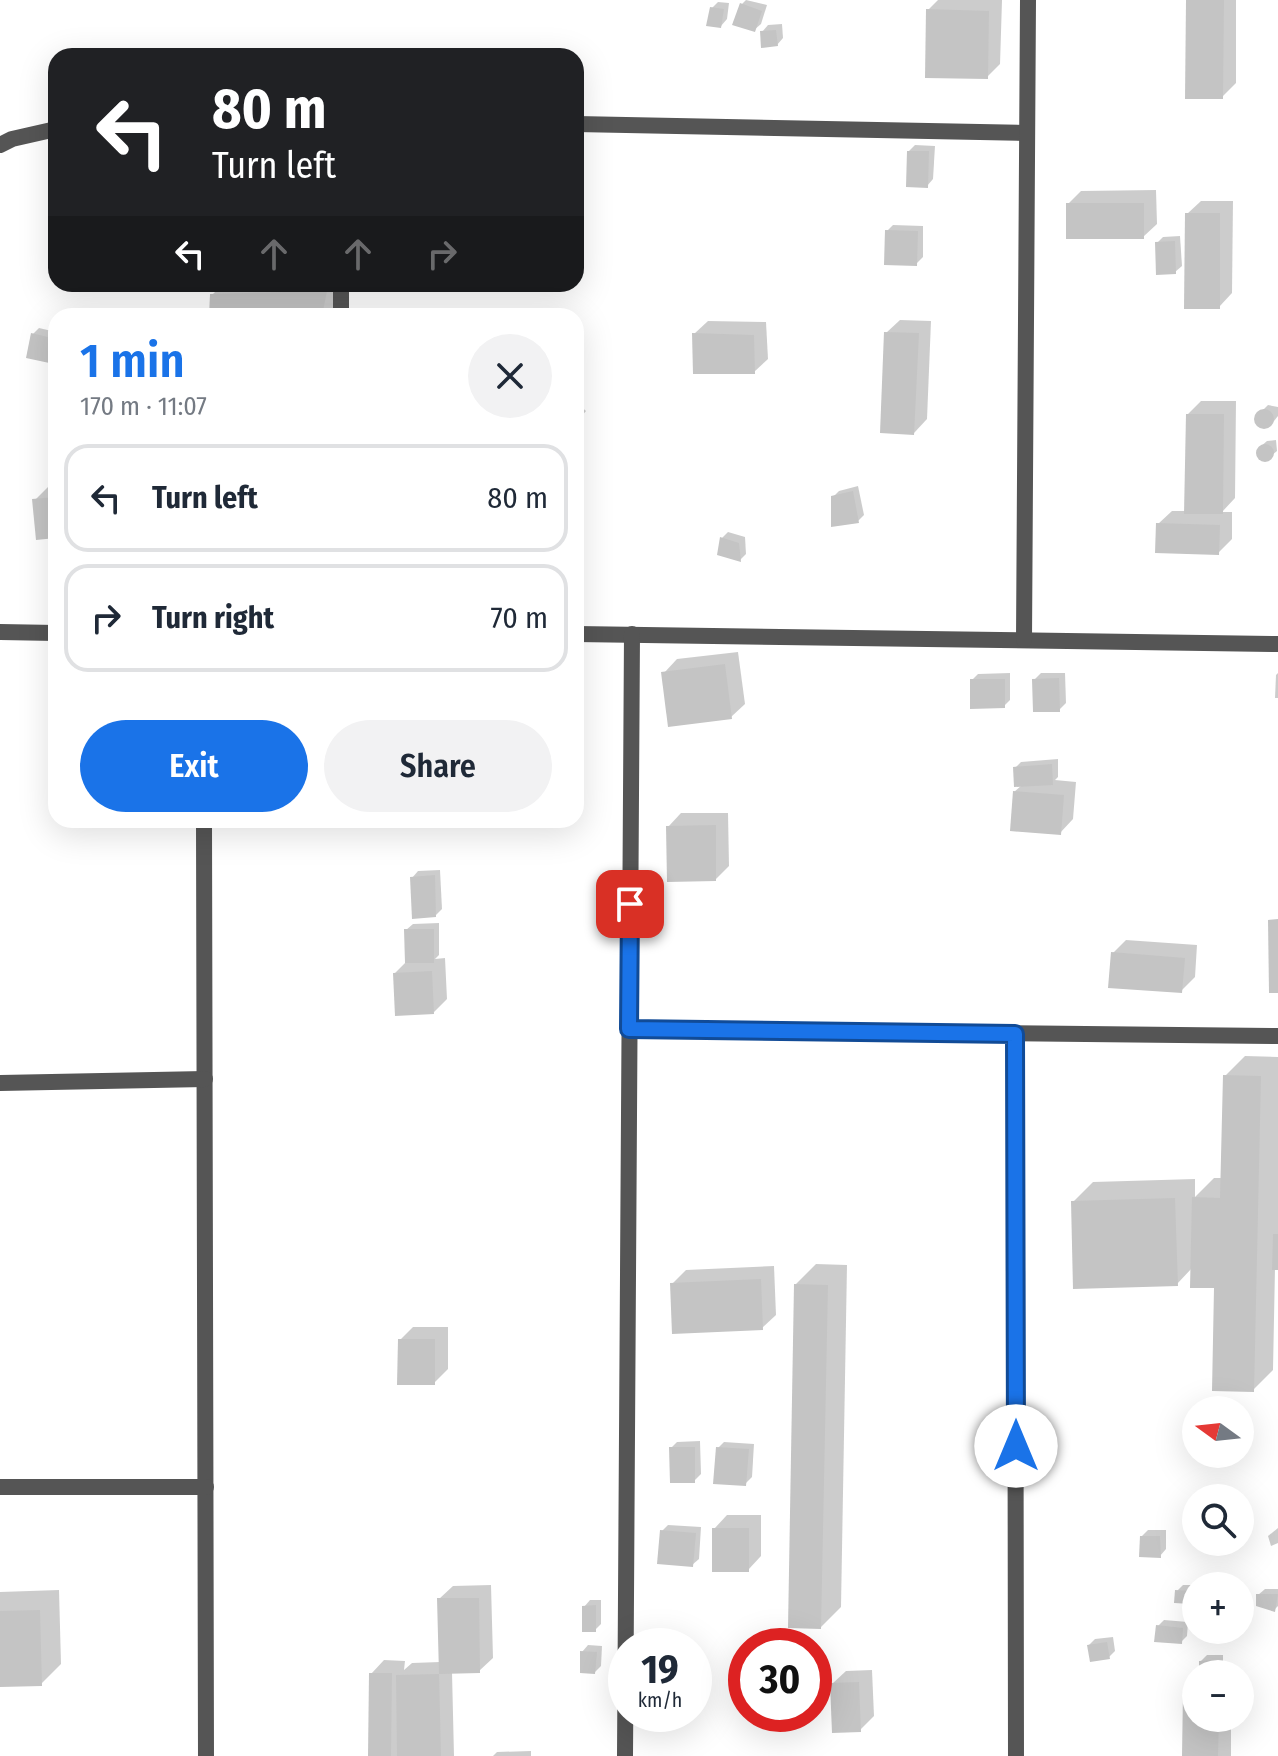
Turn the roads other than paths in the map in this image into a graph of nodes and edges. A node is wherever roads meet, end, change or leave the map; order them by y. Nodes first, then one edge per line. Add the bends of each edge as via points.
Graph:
1 (1028, 0) edge
2 (584, 124) edge
3 (48, 131) edge
4 (1027, 133) junction
5 (0, 145) edge
6 (0, 632) edge
7 (48, 633) edge
8 (584, 634) edge
9 (632, 634) junction
10 (1024, 640) junction
11 (1278, 644) edge
12 (204, 828) edge
13 (629, 1029) junction
14 (1015, 1034) junction
15 (1278, 1036) edge
16 (205, 1079) junction
17 (0, 1083) edge
18 (0, 1487) edge
19 (206, 1487) junction
20 (206, 1756) edge
21 (625, 1756) edge
22 (1016, 1756) edge

1 - 4 street
2 - 4 street
3 - 5 street
4 - 10 street
6 - 7 street
8 - 9 street
9 - 10 street
9 - 13 street
10 - 11 street
12 - 16 street
13 - 14 street
13 - 21 street
14 - 15 street
14 - 22 street
16 - 17 street
16 - 19 street
18 - 19 street
19 - 20 street

